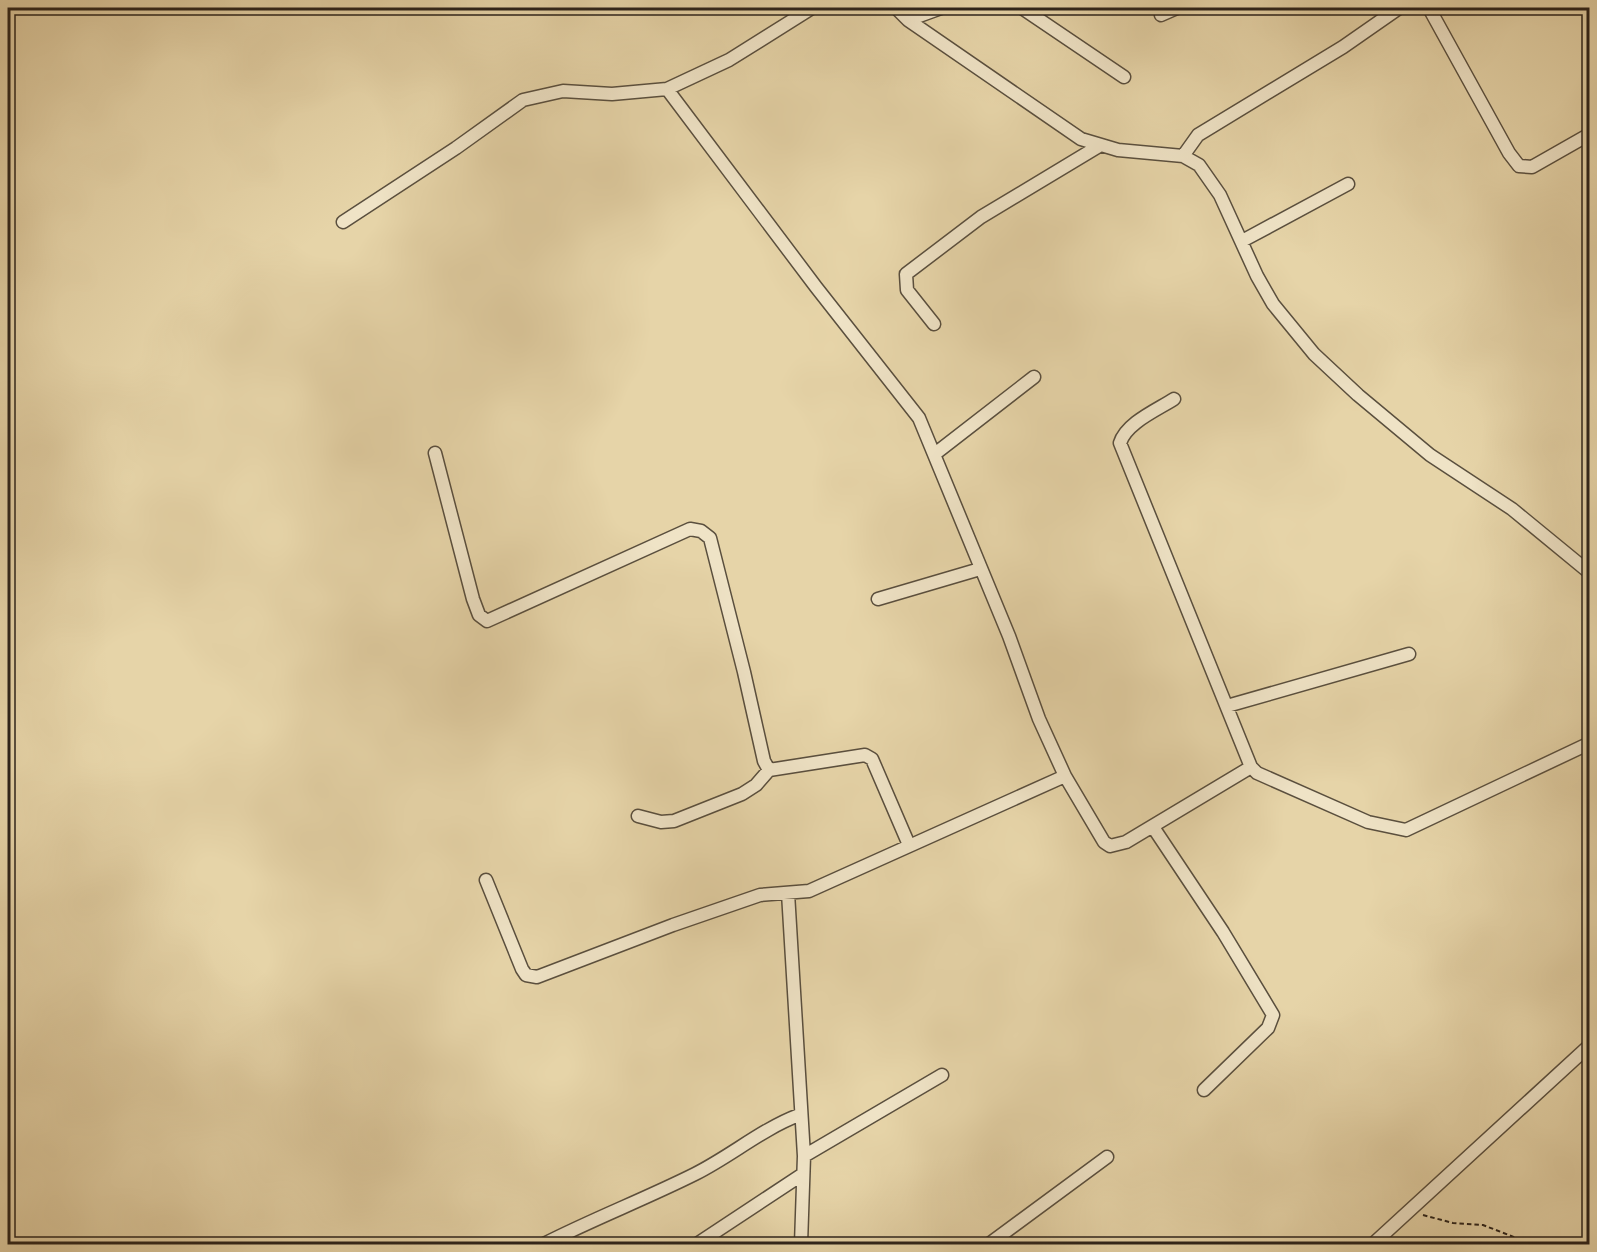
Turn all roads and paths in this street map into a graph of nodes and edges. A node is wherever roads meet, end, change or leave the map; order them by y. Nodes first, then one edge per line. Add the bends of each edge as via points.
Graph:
1 (812, 8) edge
2 (896, 8) edge
3 (941, 8) edge
4 (1022, 8) edge
5 (1177, 8) edge
6 (1399, 8) edge
7 (1429, 8) edge
8 (1161, 15) dead end
9 (908, 20) junction
10 (1124, 77) dead end
11 (667, 89) junction
12 (1590, 134) edge
13 (1099, 146) junction
14 (1183, 156) junction
15 (1348, 184) dead end
16 (343, 222) dead end
17 (1242, 242) junction
18 (934, 324) dead end
19 (1034, 377) dead end
20 (1174, 399) dead end
21 (435, 453) dead end
22 (936, 453) junction
23 (980, 569) junction
24 (1590, 573) edge
25 (879, 599) dead end
26 (1409, 654) dead end
27 (1227, 706) junction
28 (1590, 743) edge
29 (1251, 767) junction
30 (769, 770) junction
31 (1065, 776) junction
32 (638, 816) dead end
33 (1153, 827) junction
34 (909, 845) junction
35 (486, 880) dead end
36 (788, 893) junction
37 (1590, 1045) edge
38 (942, 1075) dead end
39 (1204, 1090) dead end
40 (800, 1115) junction
41 (804, 1156) junction
42 (1107, 1157) dead end
43 (803, 1174) junction
44 (1409, 1211) junction
45 (543, 1245) edge
46 (697, 1245) edge
47 (801, 1245) edge
48 (990, 1245) edge
49 (1373, 1245) edge
50 (1532, 1245) edge

1 - 11 street via 729,60
2 - 9 street
3 - 9 street
4 - 10 street
5 - 8 street
6 - 14 street via 1343,47 1198,135
7 - 12 street via 1509,153 1520,166 1532,167
9 - 13 street via 1081,139
11 - 16 street via 612,94 563,91 522,100
11 - 22 street via 816,287 912,406
13 - 14 street
13 - 18 street via 981,217 906,274 907,290
14 - 17 street via 1199,165 1213,182
15 - 17 street
17 - 24 street via 1273,304 1292,331 1321,360 1430,455 1512,509
19 - 22 street
20 - 27 street via 1131,427 1120,443
21 - 30 street via 473,599 487,621 690,529 710,538
22 - 23 street
23 - 25 street
23 - 31 street
26 - 27 street
27 - 29 street
28 - 29 street via 1406,830 1351,815 1262,776
29 - 33 street
30 - 32 street via 742,794 674,821
30 - 34 street via 868,756
31 - 33 street via 1110,846
31 - 34 street
33 - 39 street via 1273,1015 1268,1028
34 - 36 street via 809,891
35 - 36 street via 522,969 532,978 760,895
36 - 40 street
37 - 44 street
38 - 41 street
40 - 41 street
40 - 45 street via 773,1126 695,1174
41 - 43 street
42 - 48 street
43 - 46 street
43 - 47 street
44 - 49 street
44 - 50 path via 1453,1223 1483,1225

